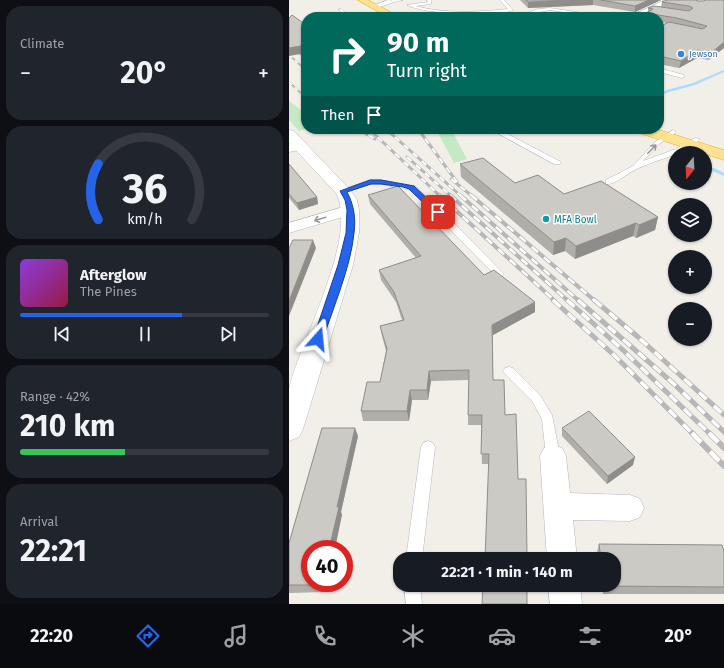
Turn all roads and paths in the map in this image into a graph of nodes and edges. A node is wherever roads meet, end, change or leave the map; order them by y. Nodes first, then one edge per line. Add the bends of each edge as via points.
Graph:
1 (363, 0) edge
2 (397, 0) edge
3 (429, 0) edge
4 (502, 0) edge
5 (671, 0) edge
6 (352, 1) dead end
7 (374, 7) junction
8 (340, 10) dead end
9 (342, 12) edge
10 (373, 12) edge
11 (384, 12) edge
12 (437, 12) edge
13 (491, 12) edge
14 (533, 12) edge
15 (570, 12) edge
16 (649, 12) edge
17 (664, 71) edge
18 (682, 76) dead end
19 (666, 132) edge
20 (503, 134) edge
21 (693, 142) junction
22 (293, 143) edge
23 (724, 148) edge
24 (724, 155) edge
25 (557, 162) dead end
26 (633, 168) junction
27 (609, 182) dead end
28 (343, 191) junction
29 (350, 210) junction
30 (289, 228) edge
31 (499, 274) edge
32 (509, 371) dead end
33 (289, 429) edge
34 (428, 447) dead end
35 (553, 456) joint
36 (557, 506) junction
37 (630, 508) dead end
38 (415, 552) edge
39 (561, 552) edge
40 (412, 592) edge
41 (564, 592) edge
42 (414, 604) edge
43 (565, 604) edge

1 - 7 highway
2 - 7 street
3 - 12 lane via 430,3 409,5
4 - 13 lane via 511,10
5 - 16 street
6 - 10 highway
7 - 11 highway
8 - 9 lane
14 - 15 lane via 550,9
17 - 18 lane
19 - 21 highway
26 -> 19 lane
20 - 25 lane
21 - 23 highway
21 - 24 highway
21 - 26 lane
22 - 28 street
26 - 27 lane
28 - 29 street
28 - 31 lane via 370,182 412,188
29 -> 30 street
29 - 33 street via 350,233 343,265
32 - 35 lane via 536,398 548,419
34 - 38 lane
35 - 36 street
36 - 37 street
36 - 39 street
40 - 42 lane
41 - 43 street

